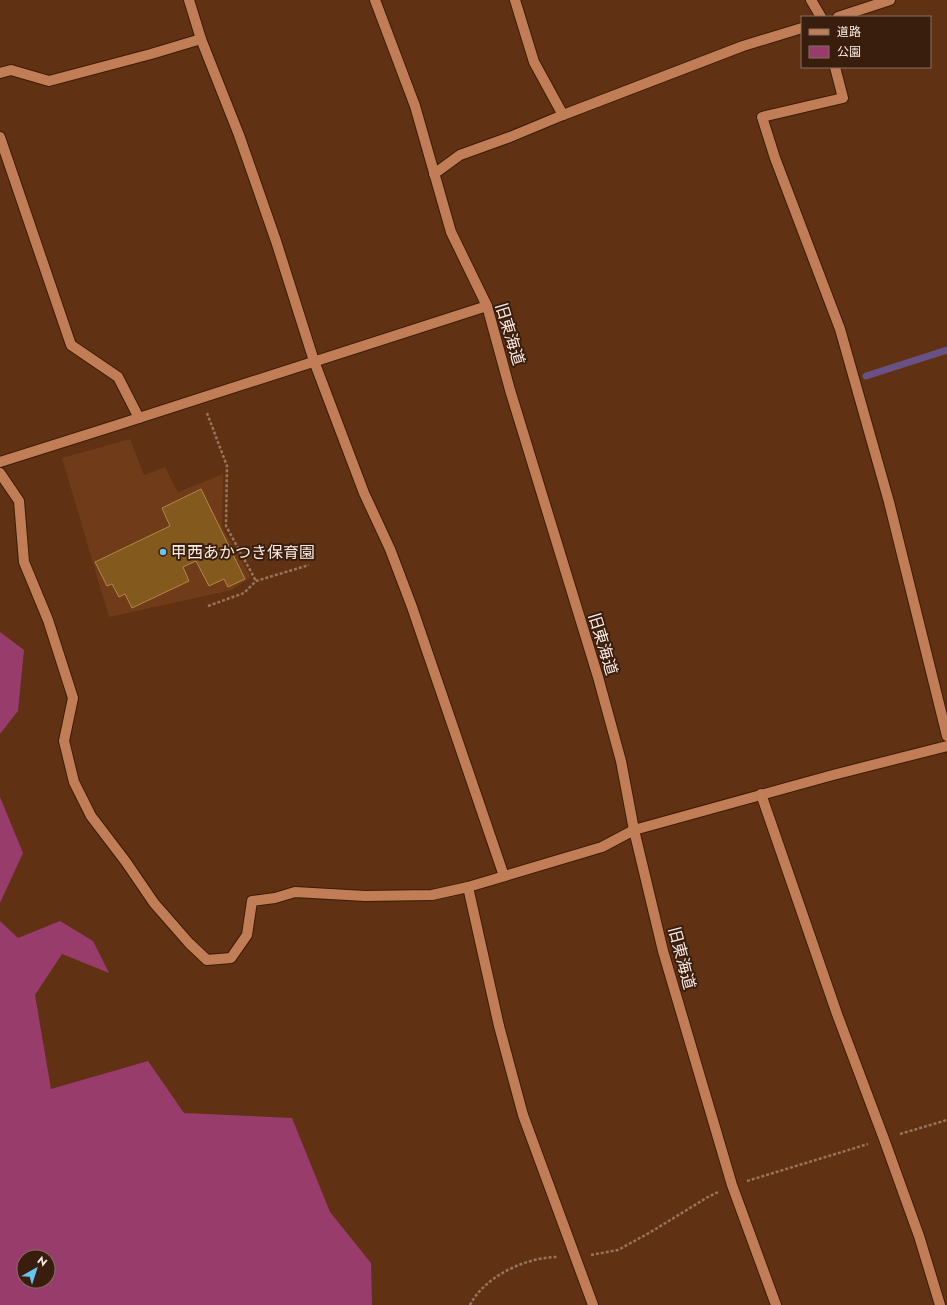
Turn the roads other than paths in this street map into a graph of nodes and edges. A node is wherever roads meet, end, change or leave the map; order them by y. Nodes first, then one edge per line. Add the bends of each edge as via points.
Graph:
1 (189, 0) edge
2 (375, 0) edge
3 (515, 0) edge
4 (811, 0) edge
5 (890, 0) edge
6 (819, 16) edge
7 (841, 16) edge
8 (801, 28) edge
9 (201, 39) junction
10 (835, 68) edge
11 (0, 72) edge
12 (562, 115) junction
13 (0, 137) edge
14 (434, 174) junction
15 (486, 306) junction
16 (314, 362) junction
17 (138, 418) junction
18 (0, 462) edge
19 (0, 473) edge
20 (947, 736) edge
21 (947, 746) edge
22 (761, 794) junction
23 (634, 830) junction
24 (504, 876) junction
25 (468, 887) junction
26 (593, 1305) edge
27 (776, 1305) edge
28 (940, 1305) edge

1 - 9 street
2 - 14 street, 旧東海道 via 415,106
3 - 12 street via 534,62
4 - 6 street
5 - 7 street
8 - 12 street via 743,46
9 - 11 street via 49,81 11,70
9 - 16 street via 239,135
10 - 20 street via 843,98 762,117 840,329 889,502
12 - 14 street via 460,155
13 - 17 street via 71,345 118,377
14 - 15 street, 旧東海道 via 451,232
15 - 16 street
15 - 23 street, 旧東海道 via 598,677 621,761
16 - 17 street
16 - 24 street via 364,493 390,549 409,600
17 - 18 street
19 - 25 street via 20,500 24,562 48,620 72,698 64,741 74,782 91,816 154,903 207,960 231,958 247,935 252,900 275,898 295,892 364,896 432,895
21 - 22 street
22 - 23 street
22 - 28 street via 837,1014 919,1236
23 - 24 street via 602,847
23 - 27 street, 旧東海道 via 664,951 732,1185
24 - 25 street
25 - 26 street via 499,1026 523,1115

